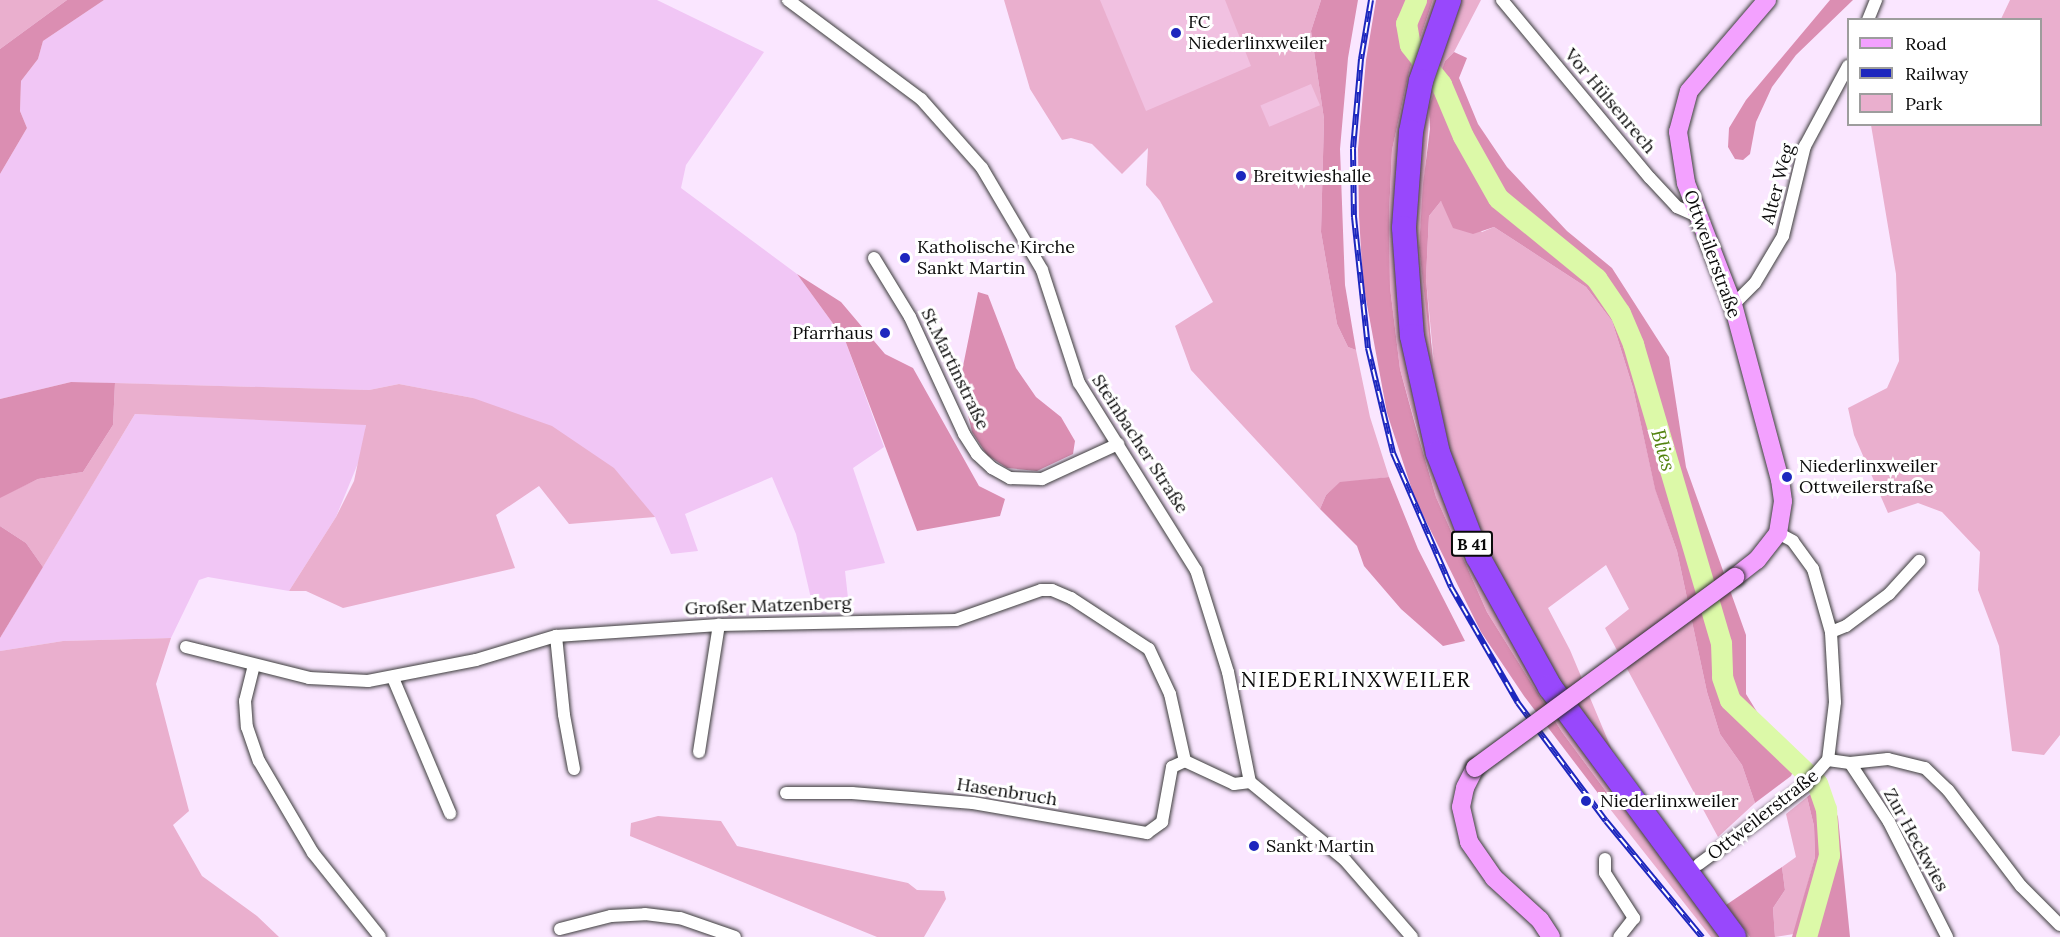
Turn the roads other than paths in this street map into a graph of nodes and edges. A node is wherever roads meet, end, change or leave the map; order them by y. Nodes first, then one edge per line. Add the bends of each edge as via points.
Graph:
1 (788, 0) edge
2 (1502, 0) edge
3 (1767, 0) edge
4 (1876, 0) edge
5 (1448, 3) edge
6 (1869, 18) edge
7 (1847, 68) edge
8 (1697, 216) junction
9 (874, 258) dead end
10 (1733, 305) junction
11 (1118, 444) junction
12 (1778, 533) junction
13 (1919, 561) dead end
14 (719, 625) junction
15 (1831, 632) junction
16 (556, 636) junction
17 (186, 647) dead end
18 (254, 665) junction
19 (393, 678) junction
20 (699, 752) dead end
21 (1828, 760) junction
22 (1185, 761) junction
23 (1850, 763) junction
24 (574, 769) dead end
25 (1250, 782) junction
26 (786, 793) dead end
27 (450, 813) dead end
28 (1605, 859) dead end
29 (1699, 864) dead end
30 (2060, 925) edge
31 (560, 929) dead end
32 (380, 937) edge
33 (735, 937) edge
34 (1412, 937) edge
35 (1551, 937) edge
36 (1619, 937) edge
37 (1734, 937) edge
38 (1947, 937) edge

1 - 11 street, Steinbacher Straße via 921,99 982,168 1042,270 1077,379
2 - 8 street, Vor Hülsenrech via 1650,178 1677,207
3 - 8 main road, Ottweilerstraße via 1702,73 1681,114 1680,159
4 - 6 street
5 - 37 highway, B 41 via 1421,81 1407,174 1406,276 1422,390 1457,507 1508,616 1550,687
7 - 10 street, Alter Weg via 1805,146 1783,236 1755,283
8 - 10 main road, Ottweilerstraße
9 - 11 street, St.Martinstraße via 906,308 964,434 976,454 992,468 1010,478 1042,479
10 - 12 main road, Ottweilerstraße via 1780,480 1783,501
11 - 25 street, Steinbacher Straße via 1196,570 1228,672
12 - 15 street, Ottweilerstraße via 1793,542 1808,561
12 - 35 main road, bridge via 1756,560 1735,577 1475,768 1462,796 1462,822 1483,864
13 - 15 street via 1889,594 1846,626
14 - 16 street, Großer Matzenberg
14 - 20 street
14 - 22 street, Großer Matzenberg via 956,620 1041,590 1052,590 1071,598 1149,649 1170,694
15 - 21 street, Ottweilerstraße via 1835,702
16 - 19 street, Großer Matzenberg via 476,660
16 - 24 street
17 - 18 street, Großer Matzenberg
18 - 19 street, Großer Matzenberg via 346,682
18 - 32 street via 245,701 247,727 259,761 313,853
19 - 27 street
21 - 23 street
21 - 29 street, Ottweilerstraße via 1805,786
22 - 25 street via 1234,783
22 - 26 street, Hasenbruch via 1172,767 1162,822 1147,833 973,803 852,793
23 - 30 street via 1888,759 1906,762 1938,778 2021,886
23 - 38 street, Zur Heckwies via 1889,822
25 - 34 street via 1345,860
28 - 36 street via 1605,873 1634,918
31 - 33 street via 611,916 645,914 680,918

